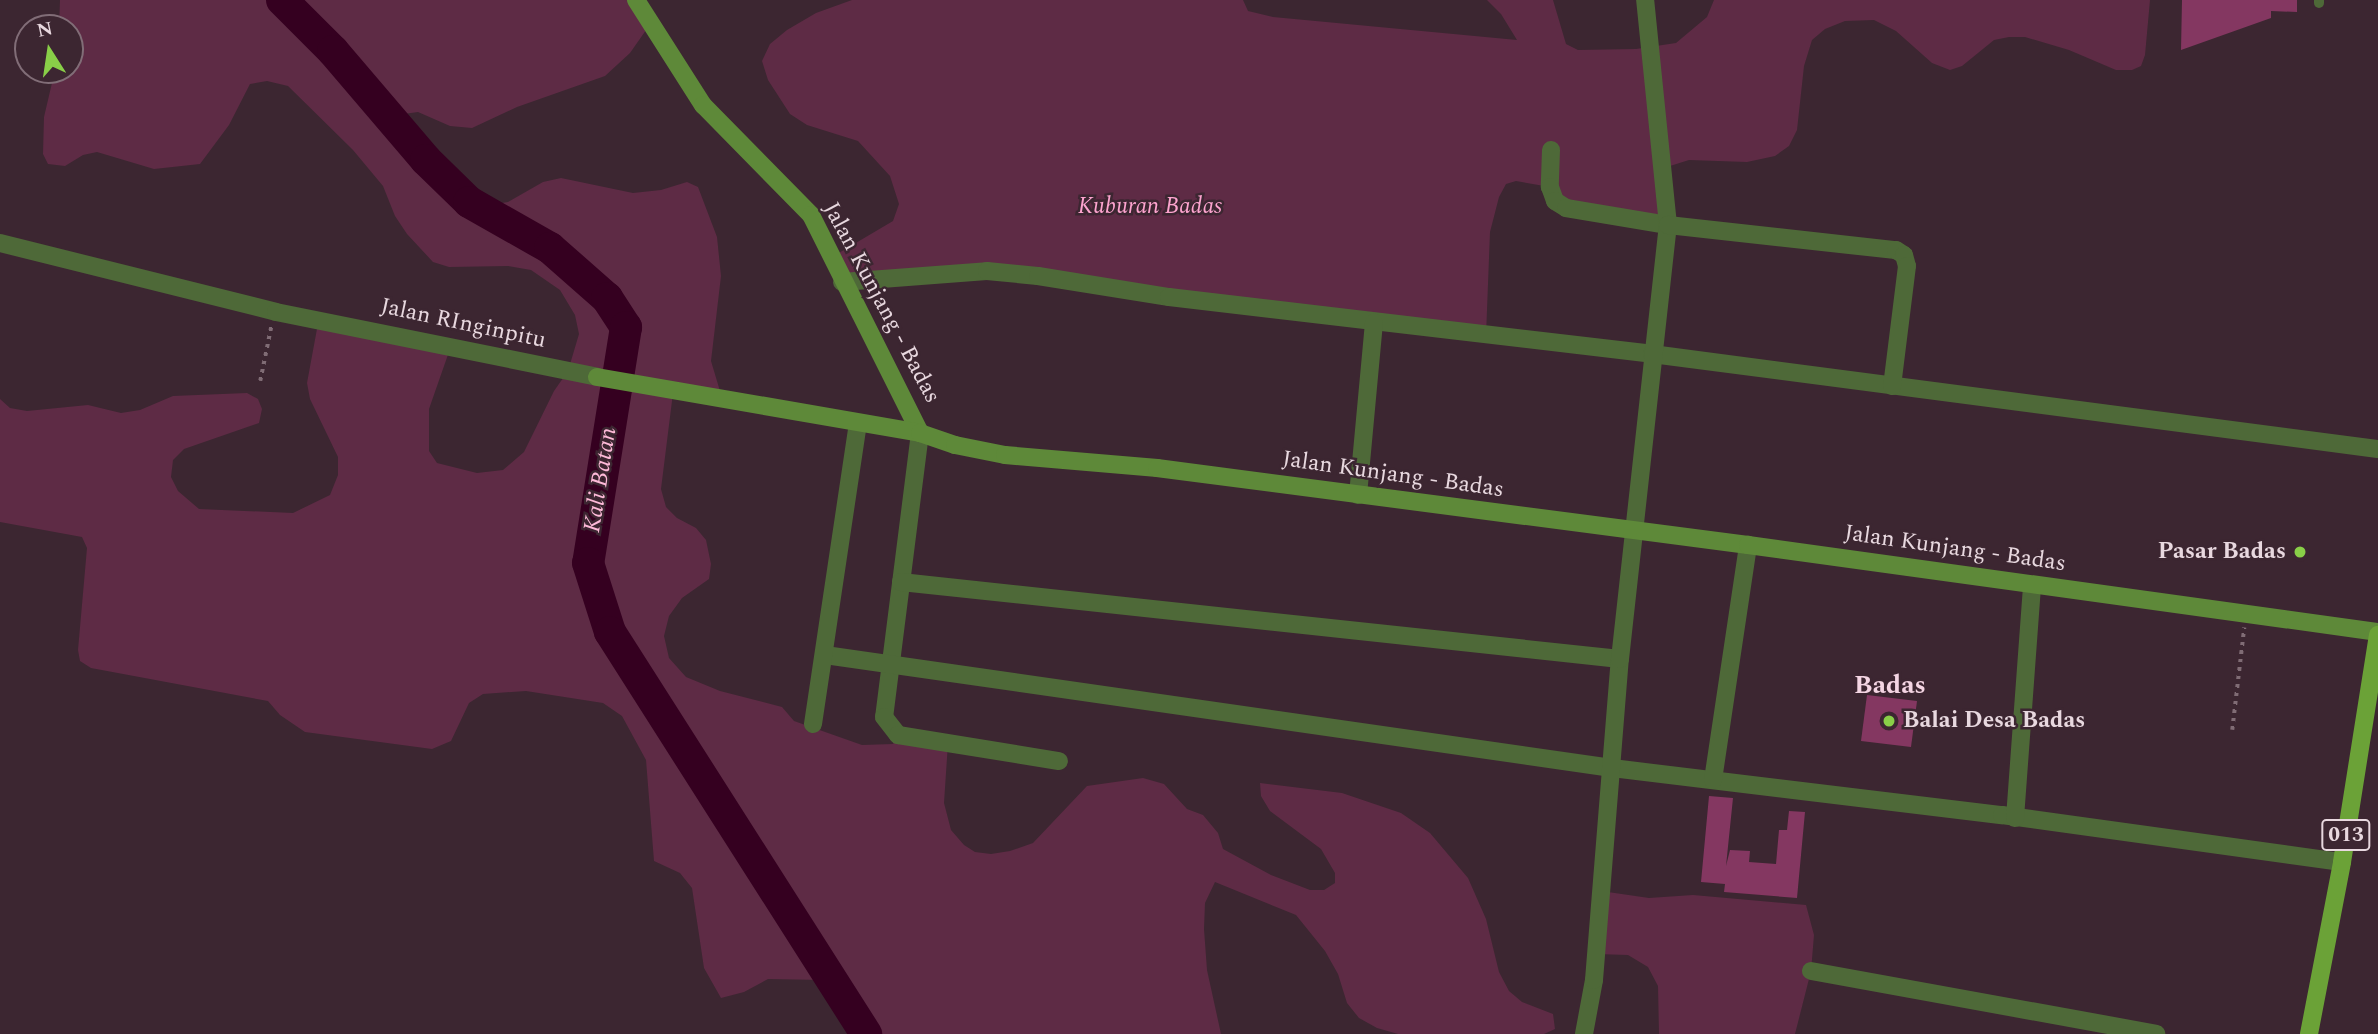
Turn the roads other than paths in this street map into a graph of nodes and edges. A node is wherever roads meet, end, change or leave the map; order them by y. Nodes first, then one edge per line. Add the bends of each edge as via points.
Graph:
1 (636, 0) edge
2 (1645, 0) edge
3 (1551, 150) dead end
4 (1668, 225) junction
5 (0, 243) edge
6 (842, 282) junction
7 (1374, 323) junction
8 (1652, 354) junction
9 (597, 377) joint
10 (1892, 386) junction
11 (858, 425) junction
12 (920, 433) junction
13 (2378, 449) edge
14 (1358, 495) junction
15 (1636, 530) junction
16 (1748, 545) junction
17 (901, 582) junction
18 (2032, 585) junction
19 (2378, 634) edge
20 (825, 655) junction
21 (1620, 659) junction
22 (891, 665) junction
23 (813, 724) dead end
24 (1059, 761) dead end
25 (1612, 768) junction
26 (1713, 780) junction
27 (2015, 818) junction
28 (2342, 862) junction
29 (1811, 971) dead end
30 (1584, 1034) edge
31 (2156, 1034) edge
32 (2309, 1034) edge

1 - 6 main road, Jalan Kunjang - Badas via 703,105 811,215
2 - 4 street
3 - 4 street via 1550,187 1555,201 1566,208
4 - 8 street
4 - 10 street via 1896,250 1904,255 1908,266
5 - 9 street, Jalan RInginpitu via 276,312
6 - 7 street via 987,271
6 - 12 main road, Jalan Kunjang - Badas
7 - 8 street
7 - 14 street
8 - 10 street
8 - 15 street
9 - 11 main road, Jalan RInginpitu
10 - 13 street
11 - 12 main road, Jalan RInginpitu
11 - 20 street
12 - 14 main road, Jalan Kunjang - Badas via 1005,455 1157,468
12 - 17 street
14 - 15 main road, Jalan Kunjang - Badas
15 - 16 main road, Jalan Kunjang - Badas
15 - 21 street
16 - 18 main road, Jalan Kunjang - Badas
16 - 26 street
17 - 21 street
17 - 22 street
18 - 19 main road, Jalan Kunjang - Badas
18 - 27 street
19 - 28 main road, 013
20 - 22 street
20 - 23 street
21 - 25 street
22 - 24 street via 884,717 898,735
22 - 25 street
25 - 26 street
25 - 30 street via 1594,980
26 - 27 street
27 - 28 street
28 - 32 main road, 013
29 - 31 street

